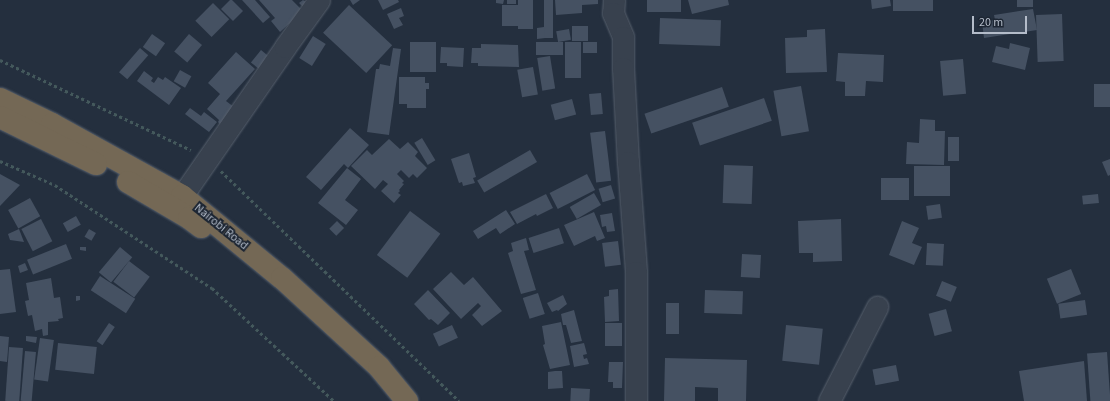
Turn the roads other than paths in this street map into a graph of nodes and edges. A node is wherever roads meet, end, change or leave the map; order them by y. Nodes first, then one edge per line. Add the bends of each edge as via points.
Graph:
1 (320, 0) edge
2 (614, 0) edge
3 (0, 99) edge
4 (0, 117) edge
5 (182, 196) junction
6 (877, 307) dead end
7 (392, 401) edge
8 (407, 401) edge
9 (636, 401) edge
10 (829, 401) edge

1 - 5 street
2 - 9 street via 613,13 623,37 636,272
3 - 5 highway, Nairobi Road via 52,124
4 - 7 highway, Nairobi Road via 107,169 189,218 265,276 344,349
5 - 8 highway, Nairobi Road via 288,283 379,367
6 - 10 street

